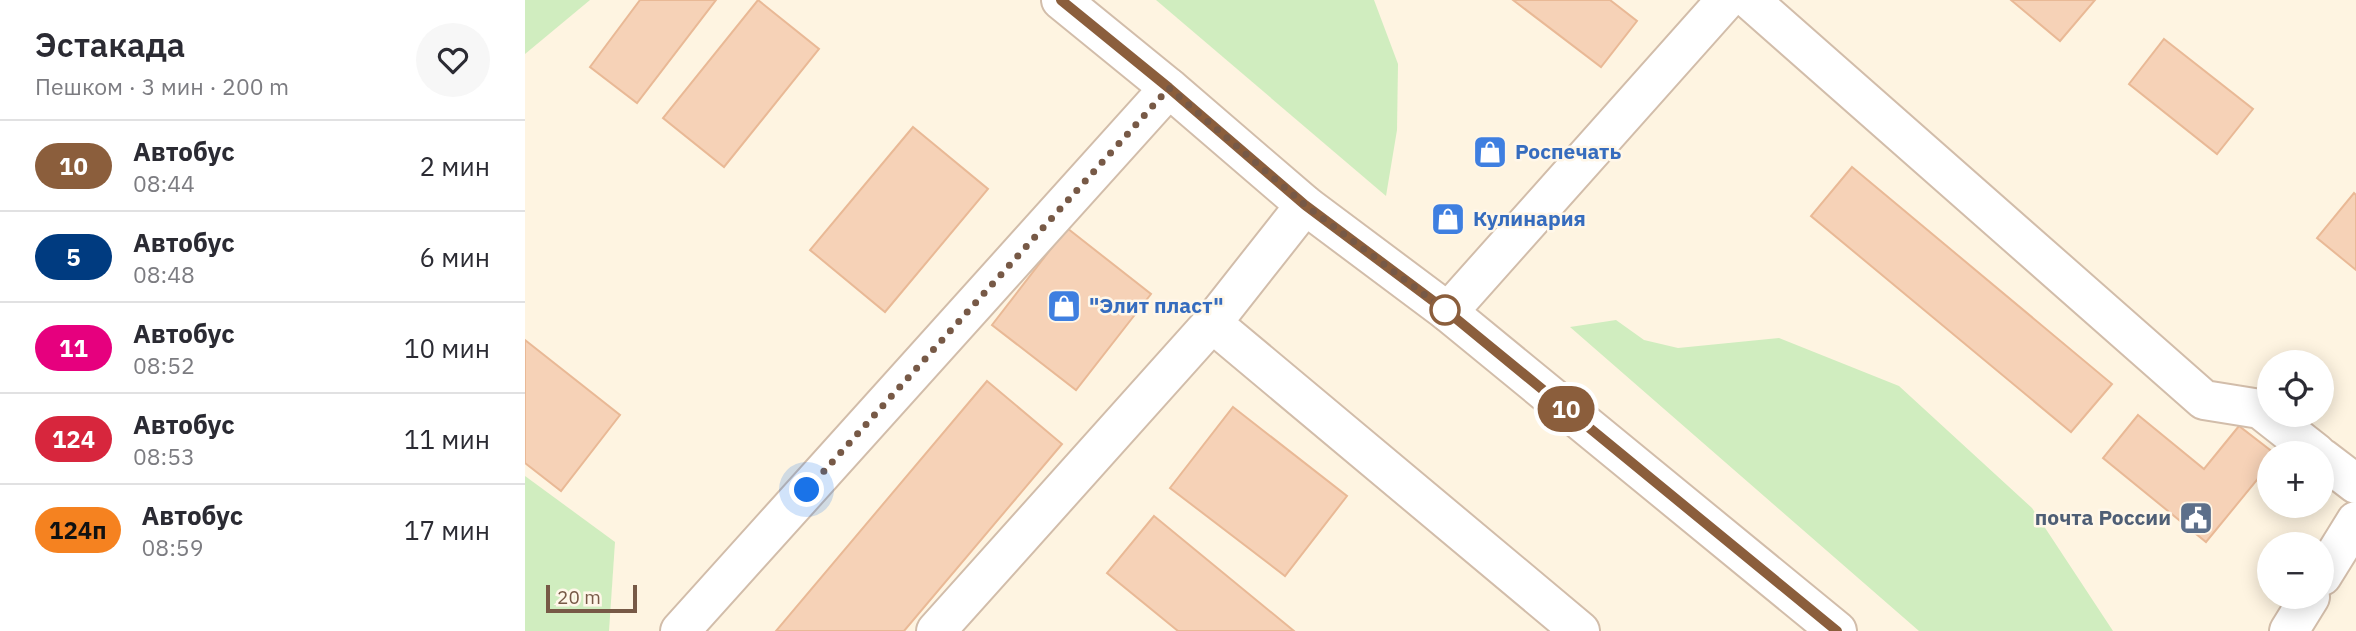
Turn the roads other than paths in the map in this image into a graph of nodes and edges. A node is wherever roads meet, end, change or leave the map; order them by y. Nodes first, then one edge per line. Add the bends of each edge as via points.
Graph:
1 (1061, 0) edge
2 (1725, 0) edge
3 (1750, 0) edge
4 (1169, 88) junction
5 (1305, 205) junction
6 (1448, 312) junction
7 (1212, 323) junction
8 (2301, 441) edge
9 (2334, 468) edge
10 (2356, 485) edge
11 (2356, 521) edge
12 (2334, 557) edge
13 (2303, 609) edge
14 (680, 631) edge
15 (936, 631) edge
16 (1580, 631) edge
17 (1837, 631) edge
18 (2289, 631) edge

1 - 4 street
2 - 6 street
3 - 8 street via 2204,400 2260,409
4 - 5 street
4 - 14 street
5 - 6 street
5 - 7 street
6 - 17 street
7 - 15 street
7 - 16 street
9 - 10 street
11 - 12 street
13 - 18 street

